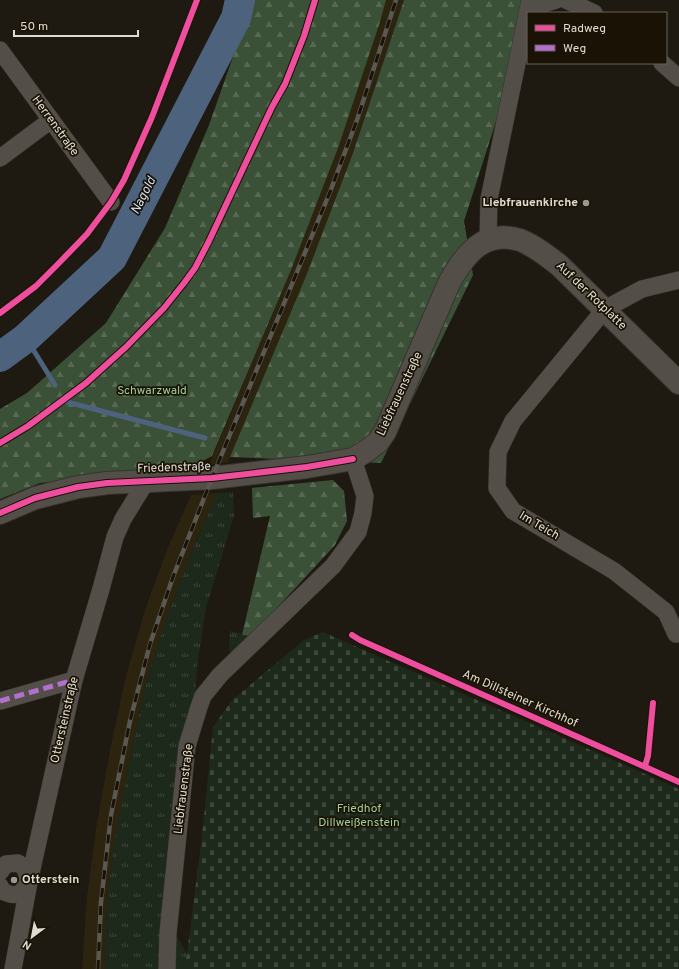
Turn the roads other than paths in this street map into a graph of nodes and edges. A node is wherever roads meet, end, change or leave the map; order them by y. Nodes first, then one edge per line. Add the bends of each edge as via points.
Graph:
1 (556, 0) edge
2 (566, 0) edge
3 (529, 4) edge
4 (592, 12) edge
5 (527, 14) edge
6 (0, 50) edge
7 (663, 64) edge
8 (679, 78) edge
9 (51, 120) junction
10 (0, 158) edge
11 (111, 202) dead end
12 (488, 240) junction
13 (679, 280) edge
14 (605, 309) junction
15 (679, 383) edge
16 (353, 459) junction
17 (147, 480) junction
18 (0, 513) edge
19 (676, 634) dead end
20 (74, 680) junction
21 (0, 701) edge
22 (0, 872) edge
23 (29, 882) junction
24 (0, 886) edge
25 (13, 969) edge
26 (167, 969) edge

1 - 3 street
2 - 4 street
5 - 12 street via 489,199
6 - 9 street, Herrenstraße
7 - 8 street
9 - 10 street
9 - 11 street, Herrenstraße
12 - 14 street, Auf der Rotplatte via 503,236 521,240 539,250 559,265
12 - 16 street, Liebfrauenstraße via 478,244 458,266 385,432 378,442
13 - 14 street via 642,289
14 - 15 street, Auf der Rotplatte
14 - 19 street, Im Teich via 513,420 498,452 497,488 513,511 614,571 666,612
16 - 17 street, Friedenstraße via 212,478
16 - 26 street, Liebfrauenstraße via 364,496 358,532 333,566 220,675 203,696 187,746 168,933
17 - 18 street, Friedenstraße via 78,487 35,498
17 - 20 street, Ottersteinstraße via 115,537
20 - 21 street
20 - 23 street, Ottersteinstraße
22 - 23 street via 6,864 18,863 25,868
23 - 24 street via 22,893 12,896 2,891
23 - 25 street, Ottersteinstraße

